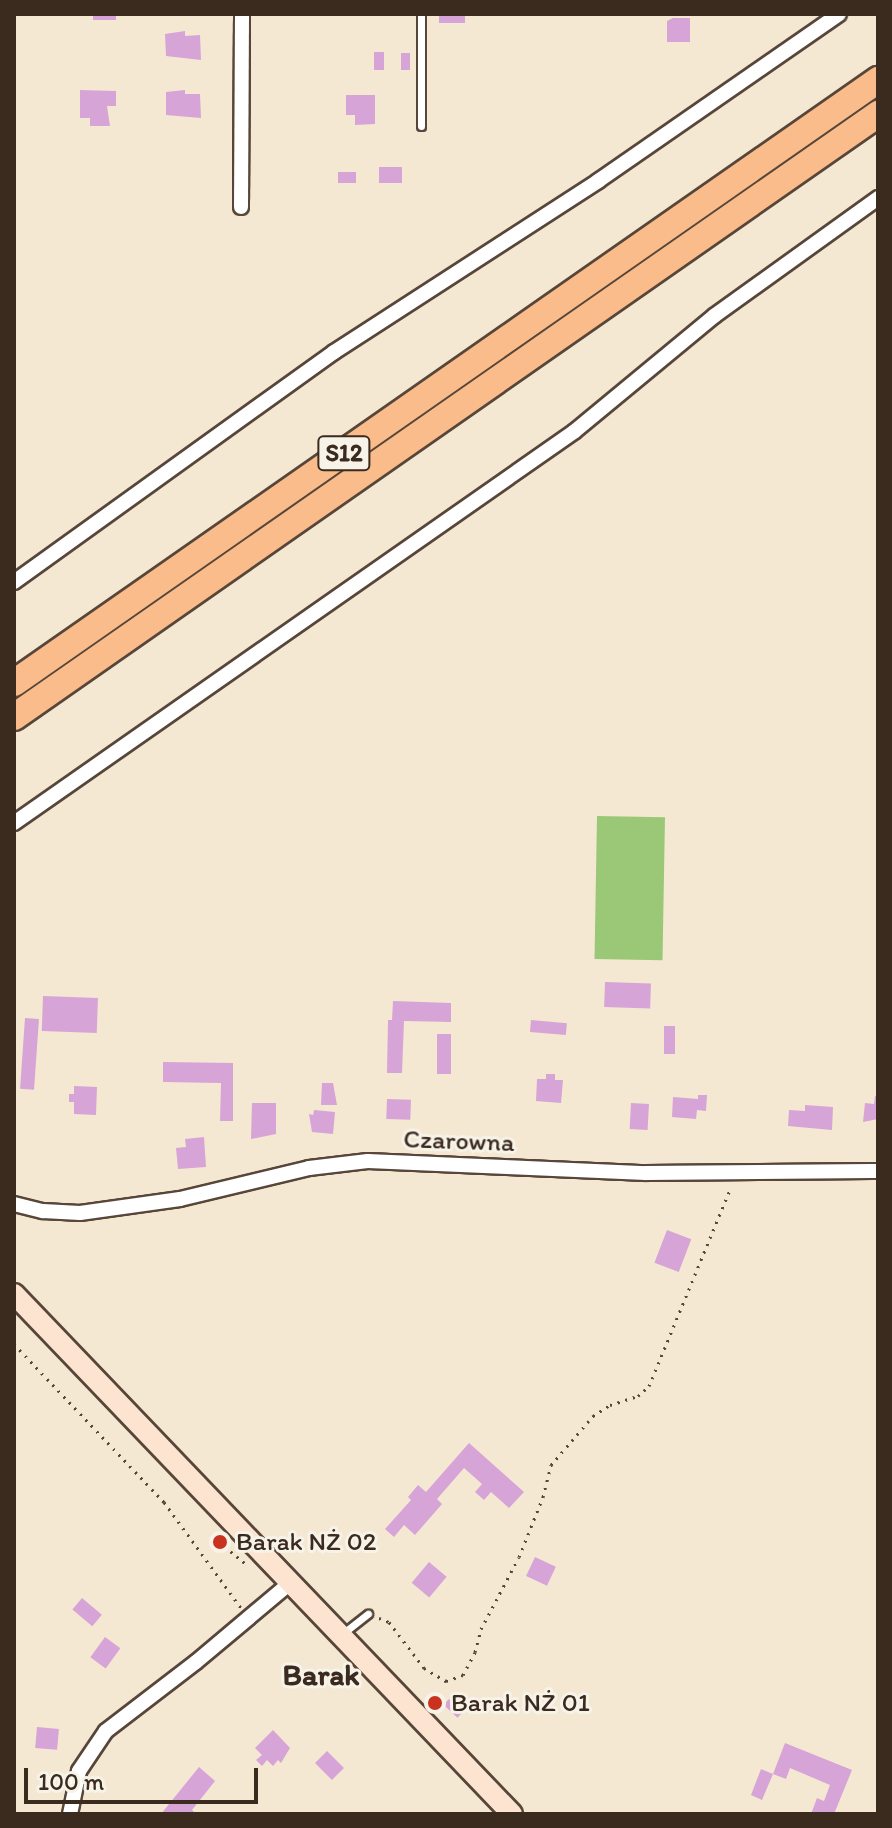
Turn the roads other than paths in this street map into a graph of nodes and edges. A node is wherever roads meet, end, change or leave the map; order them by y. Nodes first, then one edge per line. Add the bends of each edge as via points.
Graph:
1 (242, 14) edge
2 (421, 14) edge
3 (839, 14) edge
4 (878, 80) edge
5 (878, 114) edge
6 (421, 126) dead end
7 (878, 198) edge
8 (241, 207) dead end
9 (14, 582) edge
10 (14, 683) edge
11 (14, 717) edge
12 (14, 823) edge
13 (878, 1171) edge
14 (14, 1204) edge
15 (14, 1294) edge
16 (290, 1583) junction
17 (368, 1614) road end
18 (341, 1635) junction
19 (70, 1811) edge
20 (56, 1814) edge
21 (512, 1814) edge

1 - 8 street
2 - 6 lane
3 - 9 street via 598,181 334,352
4 - 10 highway, S12
5 - 11 highway, S12
7 - 12 street via 714,316 575,431
13 - 14 street, Czarowna via 646,1173 368,1161 309,1168 130,1207 80,1213
15 - 16 street
16 - 18 street
16 - 19 street via 106,1731 79,1771
17 - 18 lane
18 - 21 street
19 - 20 street

